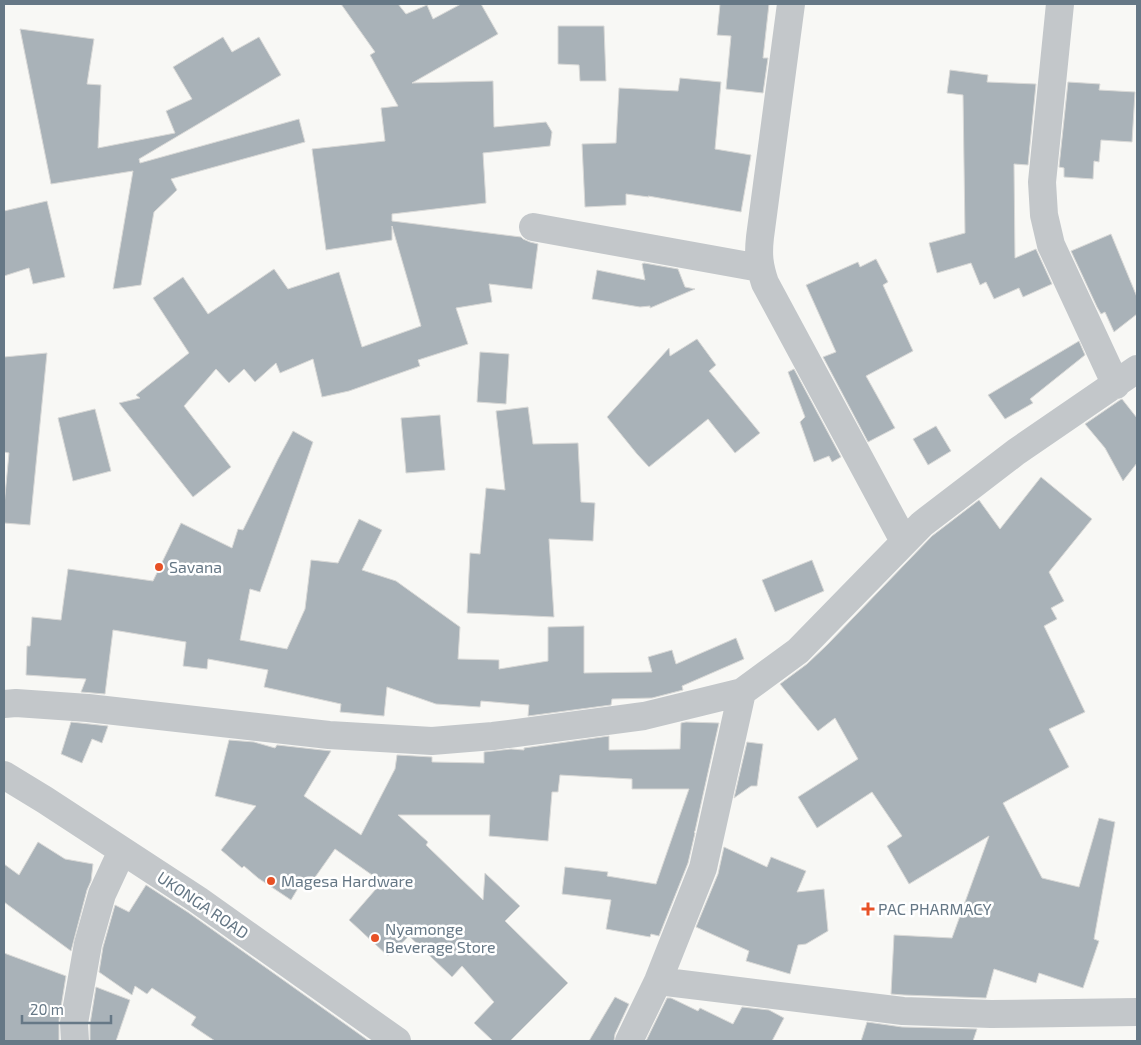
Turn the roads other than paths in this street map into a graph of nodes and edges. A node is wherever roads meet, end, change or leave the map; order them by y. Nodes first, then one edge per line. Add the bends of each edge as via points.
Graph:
1 (791, 4) edge
2 (1060, 4) edge
3 (533, 227) dead end
4 (760, 268) junction
5 (1127, 377) edge
6 (904, 541) junction
7 (742, 692) junction
8 (4, 704) edge
9 (4, 775) edge
10 (122, 851) junction
11 (658, 981) junction
12 (1137, 1012) edge
13 (75, 1041) edge
14 (397, 1041) edge
15 (630, 1041) edge

1 - 4 street via 760,236
2 - 5 street via 1042,182 1044,215 1051,245
3 - 4 street
4 - 6 street via 765,283
5 - 6 street via 1016,452
6 - 7 street via 798,651
7 - 8 street via 644,716 432,741 330,735 88,708
7 - 11 street via 703,868
9 - 10 street, UKONGA ROAD
10 - 13 street via 102,894 88,944 74,1023
10 - 14 street, UKONGA ROAD via 198,900
11 - 12 street via 903,1011 991,1014
11 - 15 street

